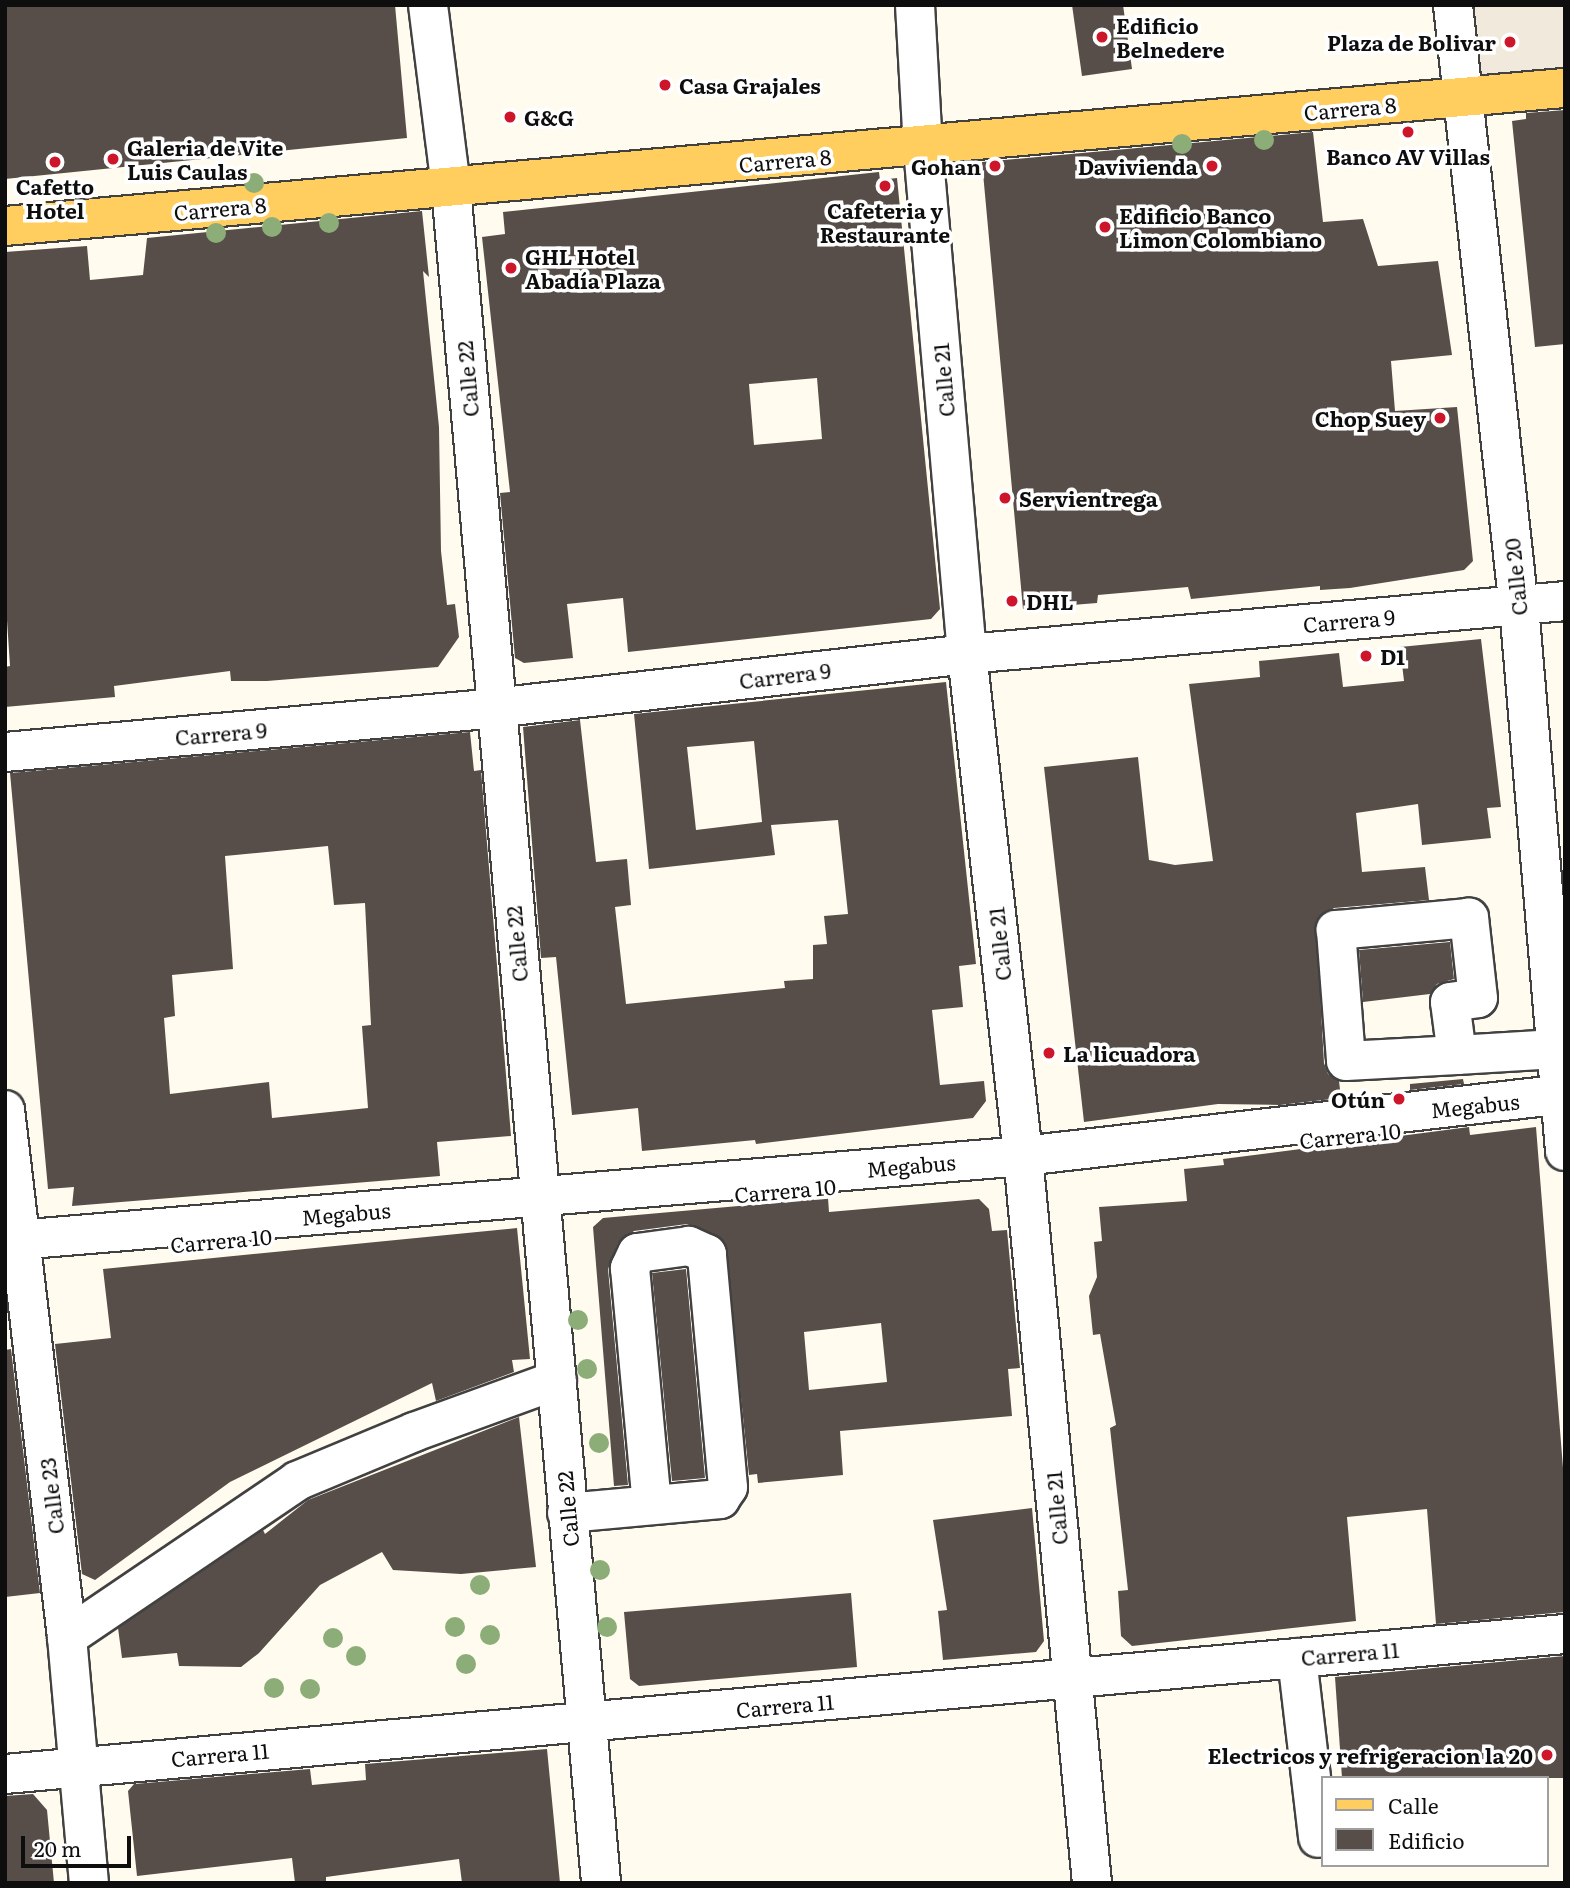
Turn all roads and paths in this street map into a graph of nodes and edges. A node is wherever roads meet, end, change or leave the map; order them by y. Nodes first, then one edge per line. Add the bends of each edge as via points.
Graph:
1 (428, 5) edge
2 (915, 5) edge
3 (1453, 5) edge
4 (1565, 88) edge
5 (1461, 98) junction
6 (923, 148) junction
7 (451, 188) junction
8 (5, 226) edge
9 (1565, 601) edge
10 (1519, 606) junction
11 (967, 654) junction
12 (494, 708) junction
13 (5, 752) edge
14 (1556, 1049) junction
15 (1457, 1055) junction
16 (1563, 1104) edge
17 (5, 1110) edge
18 (1565, 1151) edge
19 (1023, 1162) junction
20 (540, 1204) junction
21 (14, 1250) edge
22 (557, 1380) junction
23 (652, 1505) junction
24 (567, 1513) junction
25 (1565, 1634) edge
26 (67, 1637) junction
27 (1297, 1658) junction
28 (1072, 1678) junction
29 (587, 1723) junction
30 (76, 1767) junction
31 (5, 1774) edge
32 (1318, 1838) dead end
33 (89, 1883) edge
34 (601, 1883) edge
35 (1092, 1883) edge

1 - 7 street, Calle 22
2 - 6 street, Calle 21
3 - 5 street, Calle 20
4 - 5 main road, Carrera 8
5 - 6 main road, Carrera 8
5 - 10 street, Calle 20
6 - 7 main road, Carrera 8
6 - 11 street, Calle 21
7 - 8 main road, Carrera 8
7 - 12 street, Calle 22
9 - 10 street, Carrera 9
10 - 11 street, Carrera 9
10 - 14 street, Calle 20
11 - 12 street, Carrera 9
11 - 19 street, Calle 21
12 - 13 street, Carrera 9
12 - 20 street, Calle 22
14 - 15 street
14 - 16 street, Calle 20
15 - 15 street via 1346,1061 1336,930 1469,918 1478,998 1450,1002
16 - 18 street, Calle 20
16 - 19 street, Carrera 10
17 - 21 street, Calle 23
19 - 20 street, Megabus
19 - 28 street, Calle 21
20 - 21 street, Megabus
20 - 22 street, Calle 22
21 - 26 street, Calle 23
22 - 24 street, Calle 22
22 - 26 street via 297,1481
23 - 23 street via 720,1499 728,1487 707,1254 689,1246 637,1253 630,1268
23 - 24 street
24 - 29 street, Calle 22
25 - 27 street, Carrera 11
26 - 30 street, Calle 23
27 - 28 street, Carrera 11
27 - 32 street
28 - 29 street, Carrera 11
28 - 35 street, Calle 21
29 - 30 street, Carrera 11
29 - 34 street, Calle 22
30 - 31 street, Carrera 11
30 - 33 street, Calle 23

